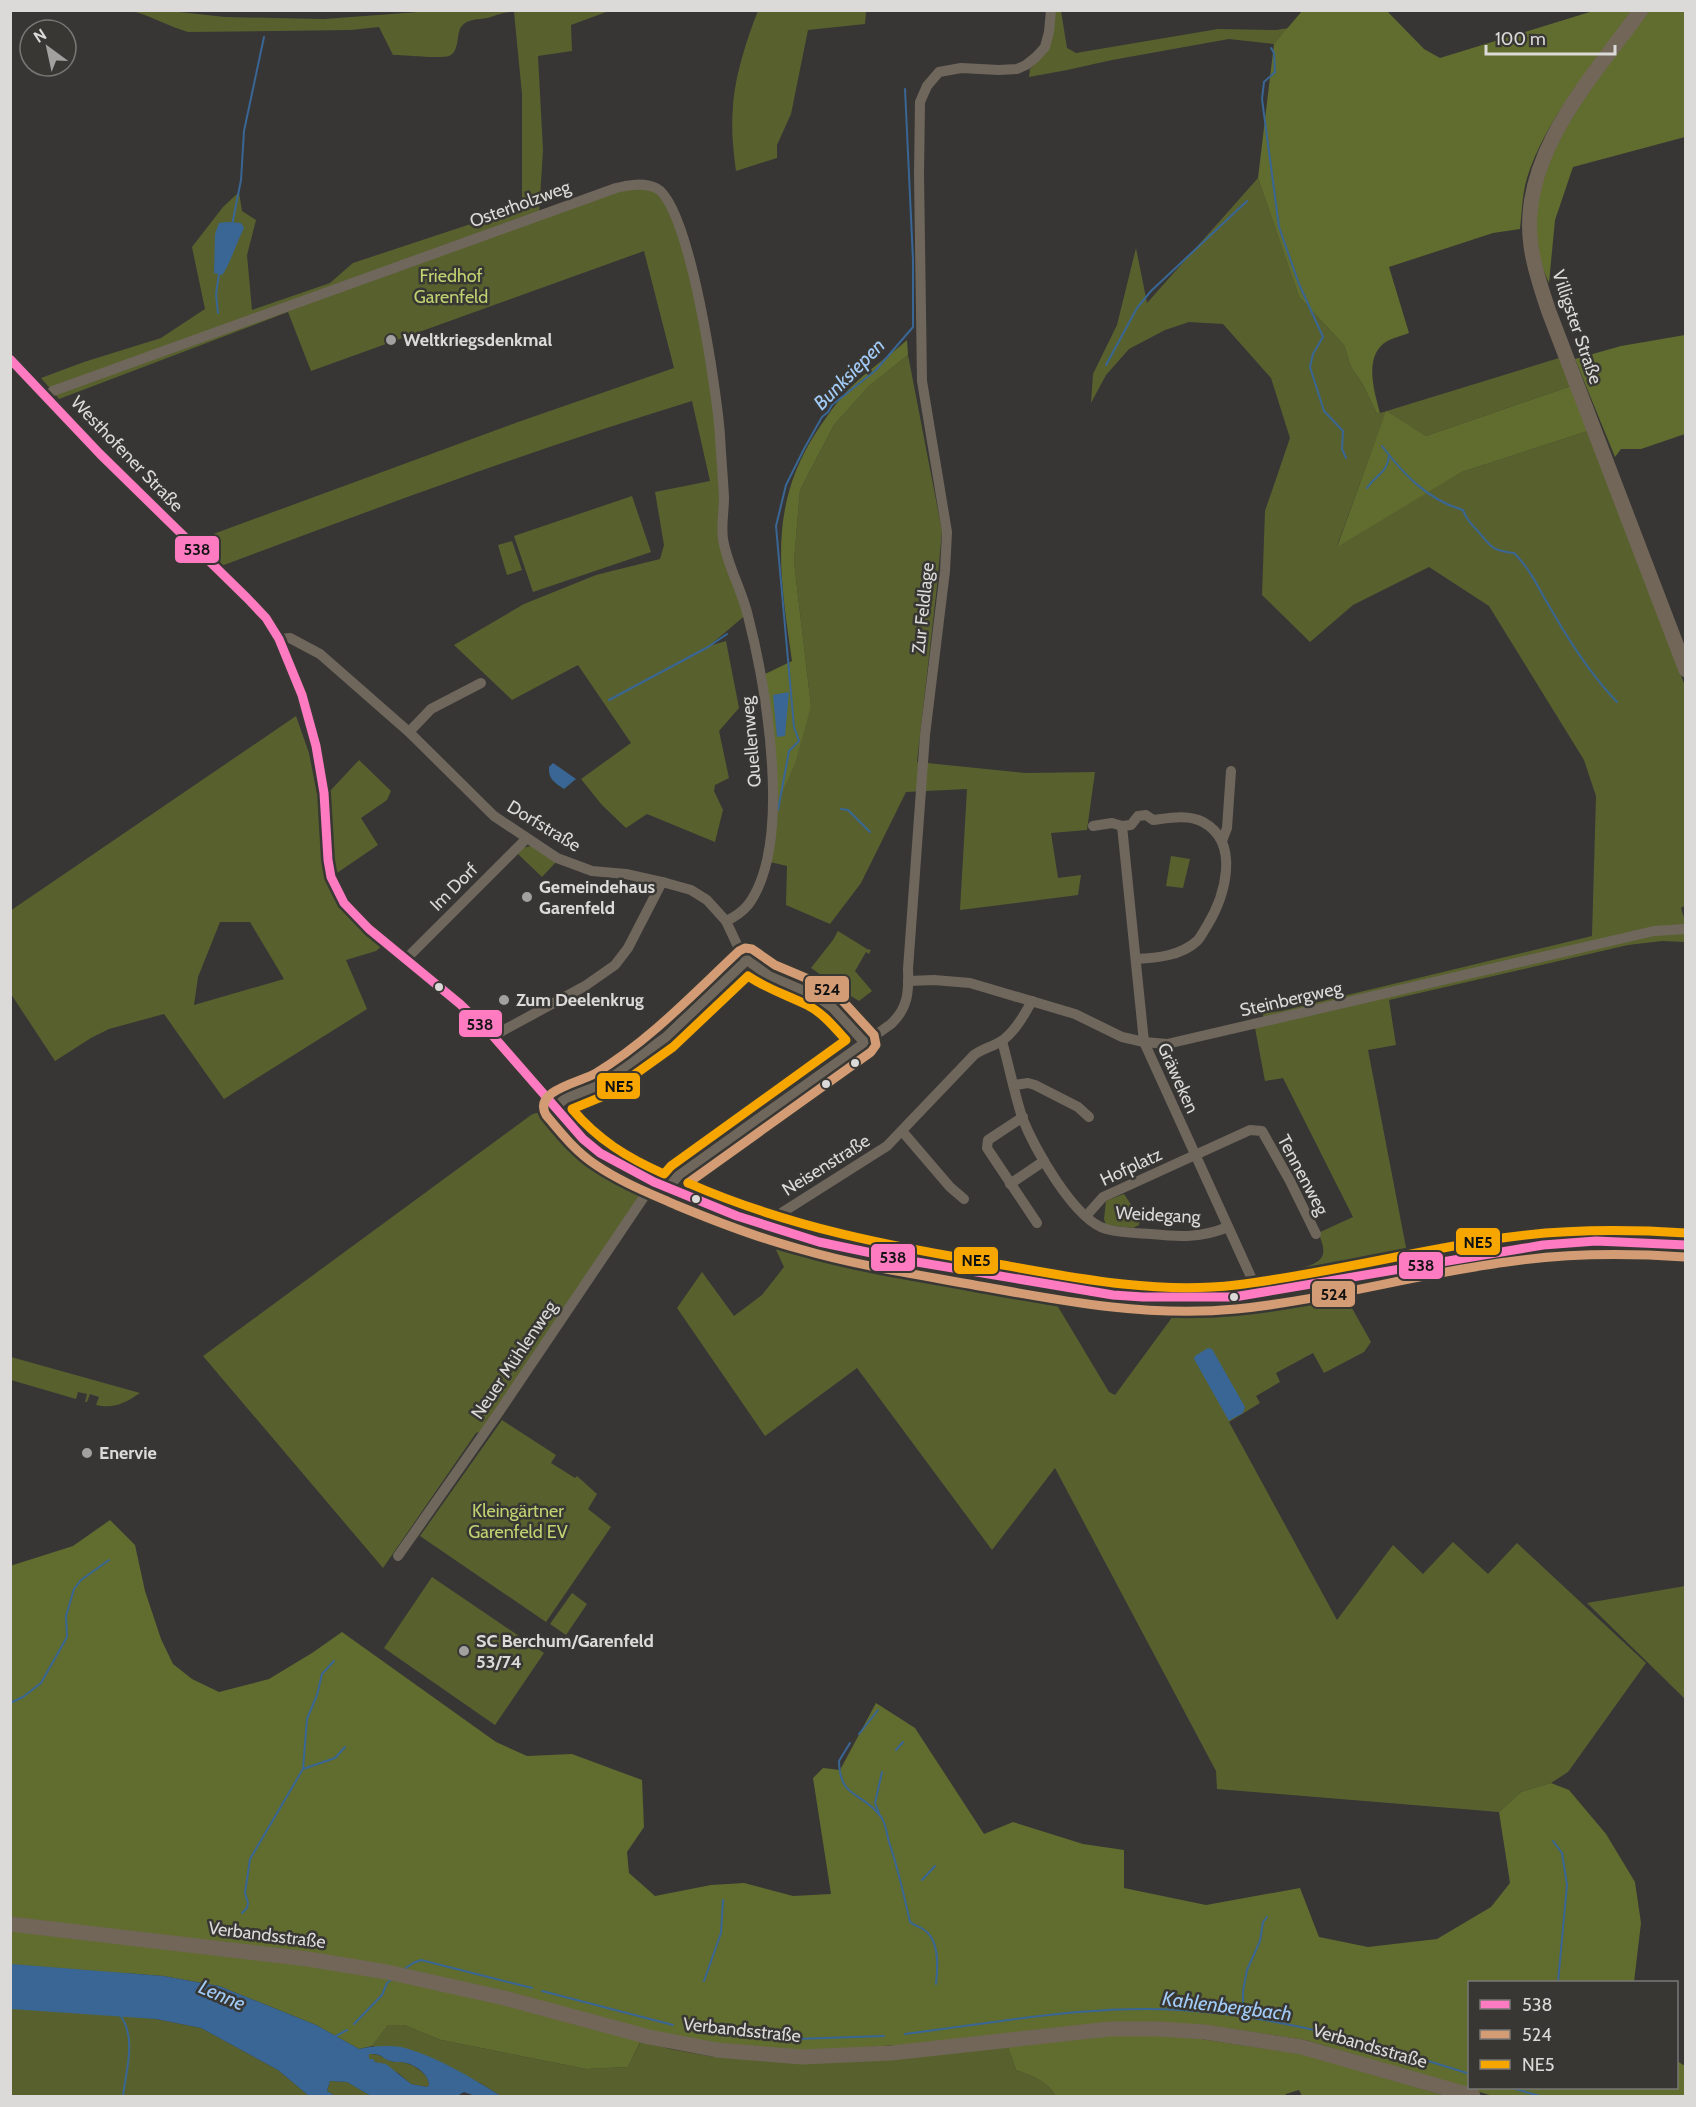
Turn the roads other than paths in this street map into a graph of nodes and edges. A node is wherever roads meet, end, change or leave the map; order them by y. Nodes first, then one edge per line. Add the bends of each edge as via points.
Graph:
1 (1051, 10) edge
2 (1641, 10) edge
3 (10, 358) edge
4 (47, 396) junction
5 (726, 550) joint
6 (279, 639) junction
7 (1686, 670) edge
8 (481, 683) dead end
9 (409, 732) junction
10 (1231, 771) dead end
11 (1093, 826) dead end
12 (1122, 826) junction
13 (526, 839) junction
14 (1222, 841) junction
15 (662, 882) junction
16 (726, 921) junction
17 (1686, 929) edge
18 (1136, 959) junction
19 (406, 960) junction
20 (747, 960) junction
21 (908, 981) junction
22 (1032, 1001) junction
23 (493, 1036) junction
24 (1002, 1041) junction
25 (864, 1042) junction
26 (1144, 1042) junction
27 (1015, 1085) junction
28 (555, 1107) junction
29 (1023, 1117) junction
30 (1089, 1117) dead end
31 (902, 1131) junction
32 (1195, 1155) junction
33 (1044, 1161) junction
34 (654, 1182) junction
35 (1010, 1184) junction
36 (668, 1188) junction
37 (964, 1199) dead end
38 (1086, 1216) junction
39 (1037, 1223) dead end
40 (765, 1226) junction
41 (1228, 1227) junction
42 (1316, 1234) dead end
43 (1686, 1245) edge
44 (1254, 1294) junction
45 (398, 1556) dead end
46 (10, 1924) edge
47 (1473, 2097) edge

1 - 21 street, Zur Feldlage via 1045,46 1036,57 1017,69 961,68 939,72 920,102 922,381 947,532 923,753
2 - 7 main road, Villigster Straße via 1569,110 1547,148 1531,202 1530,245 1549,312
3 - 4 street, Westhofener Straße
4 - 5 street, Osterholzweg via 616,188 637,184 657,188 678,223 699,301 720,431
4 - 6 street, Westhofener Straße via 68,422 247,598
5 - 16 street, Quellenweg via 748,613 762,675 773,813 762,876 747,906
6 - 9 street, Dorfstraße via 290,638 320,654
6 - 19 street, Westhofener Straße via 302,695 315,746 334,884 356,917
8 - 9 street via 431,709
9 - 13 street, Dorfstraße via 494,816
10 - 14 street via 1227,828
11 - 12 street
12 - 14 street via 1131,825 1138,816 1146,815 1153,820 1178,817 1202,822
12 - 18 street, Gräweken
13 - 15 street, Dorfstraße via 558,858 592,871
13 - 19 street, Im Dorf
14 - 18 street via 1227,867 1224,888 1217,910 1198,941 1166,956
15 - 16 street, Dorfstraße via 691,890 707,900
15 - 23 street via 615,965 585,986
16 - 20 street, Dorfstraße
17 - 26 street, Steinbergweg via 1654,931 1167,1044
18 - 26 street, Gräweken
19 - 23 street, Westhofener Straße
20 - 25 street, Dorfstraße via 769,976 832,1007
20 - 28 street via 666,1037 600,1085 566,1098
21 - 22 street, Steinbergweg via 970,983
21 - 25 street, Zur Feldlage via 908,998 901,1012 891,1024
22 - 24 street, Neisenstraße
22 - 26 street, Steinbergweg
23 - 28 street, Westhofener Straße
24 - 27 street, Weidegang
24 - 31 street, Neisenstraße via 974,1055
25 - 36 street, Zur Feldlage via 678,1176
26 - 32 street, Gräweken
27 - 29 street, Weidegang
27 - 30 street via 1035,1085
28 - 34 street, Westhofener Straße via 600,1153
29 - 33 street, Weidegang
29 - 35 street via 986,1144
31 - 37 street
31 - 40 street, Neisenstraße via 887,1146
32 - 38 street, Hofplatz via 1103,1197
32 - 41 street, Gräweken
32 - 42 street, Tennenweg via 1250,1130 1262,1131
33 - 35 street
33 - 38 street, Weidegang via 1073,1204
34 - 36 street, Westhofener Straße
34 - 45 street, Neuer Mühlenweg
35 - 39 street
36 - 40 street, Westhofener Straße
38 - 41 street, Weidegang via 1104,1229 1171,1236 1200,1236
40 - 44 street, Westhofener Straße via 870,1253 1113,1295 1173,1299
41 - 44 street, Gräweken via 1251,1277
43 - 44 street, Westhofener Straße via 1596,1241 1543,1245
46 - 47 main road, Verbandsstraße via 387,1972 649,2037 717,2049 802,2057 891,2053 1110,2029 1159,2029 1302,2047

